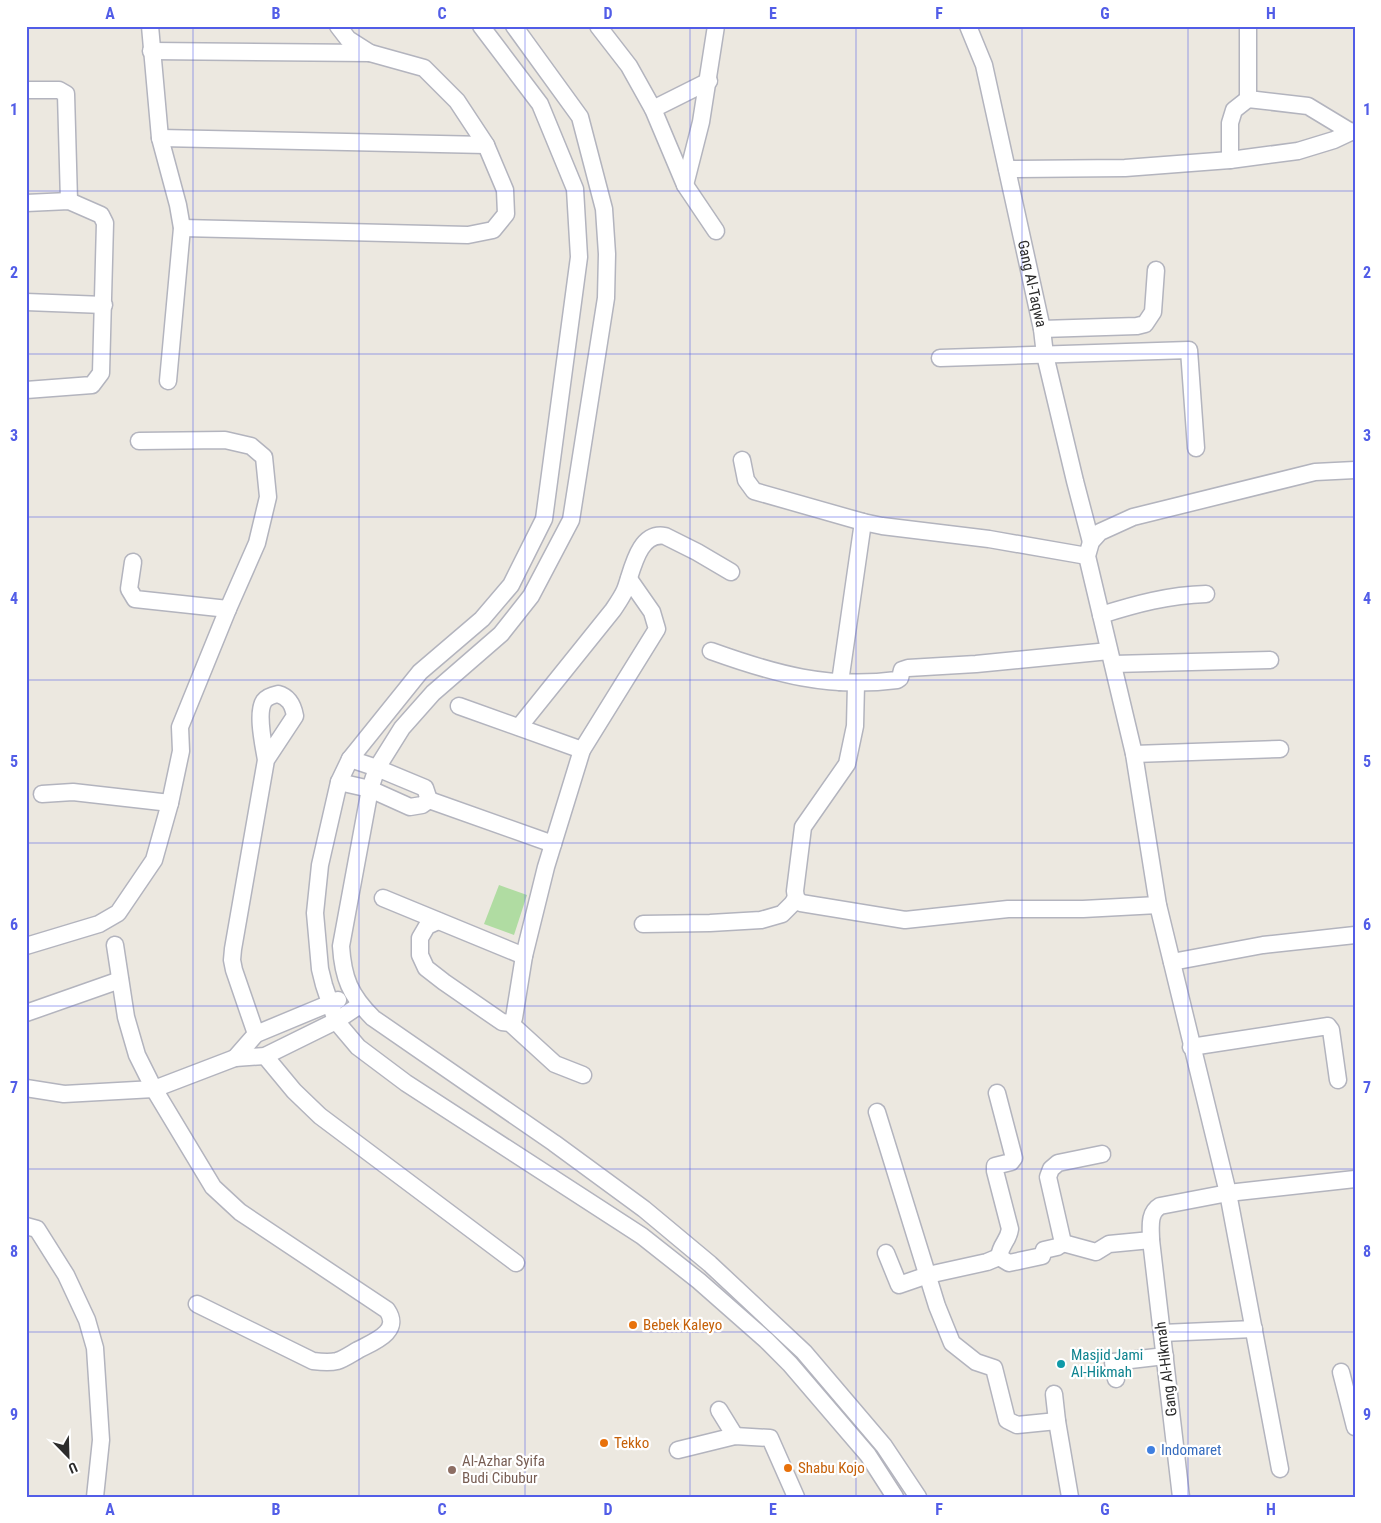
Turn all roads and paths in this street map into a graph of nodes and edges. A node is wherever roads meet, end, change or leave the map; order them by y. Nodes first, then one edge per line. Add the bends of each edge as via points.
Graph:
1 (150, 26) edge
2 (338, 26) edge
3 (481, 26) edge
4 (514, 26) edge
5 (598, 26) edge
6 (716, 26) edge
7 (968, 26) edge
8 (1248, 26) edge
9 (151, 51) junction
10 (370, 53) junction
11 (709, 81) junction
12 (26, 90) edge
13 (1248, 99) junction
14 (653, 109) junction
15 (1353, 132) edge
16 (160, 138) junction
17 (486, 145) junction
18 (1230, 160) junction
19 (1007, 169) junction
20 (686, 185) junction
21 (69, 201) junction
22 (26, 202) edge
23 (182, 228) junction
24 (716, 231) dead end
25 (607, 254) junction
26 (579, 257) junction
27 (1156, 270) dead end
28 (26, 302) edge
29 (104, 305) junction
30 (1042, 329) junction
31 (1045, 355) junction
32 (940, 358) dead end
33 (168, 381) dead end
34 (26, 390) edge
35 (139, 441) dead end
36 (1196, 448) dead end
37 (554, 456) junction
38 (580, 459) junction
39 (742, 460) dead end
40 (1355, 470) edge
41 (863, 522) junction
42 (1089, 549) junction
43 (133, 562) dead end
44 (730, 572) dead end
45 (628, 579) junction
46 (1206, 594) dead end
47 (228, 609) junction
48 (1101, 615) junction
49 (711, 651) dead end
50 (1111, 658) junction
51 (1270, 660) dead end
52 (848, 683) junction
53 (459, 706) dead end
54 (519, 727) junction
55 (1280, 749) dead end
56 (582, 750) junction
57 (1134, 754) junction
58 (350, 759) junction
59 (266, 760) dead end
60 (378, 768) junction
61 (339, 782) junction
62 (370, 789) junction
63 (42, 794) dead end
64 (429, 800) junction
65 (170, 803) junction
66 (553, 844) junction
67 (383, 898) dead end
68 (796, 898) junction
69 (1158, 906) junction
70 (438, 921) junction
71 (643, 924) dead end
72 (1355, 935) edge
73 (115, 945) dead end
74 (26, 946) edge
75 (524, 956) junction
76 (1172, 962) junction
77 (120, 980) junction
78 (356, 999) junction
79 (330, 1004) junction
80 (26, 1013) edge
81 (336, 1021) junction
82 (510, 1023) junction
83 (256, 1034) junction
84 (1191, 1047) junction
85 (265, 1056) junction
86 (235, 1058) junction
87 (583, 1074) dead end
88 (1338, 1080) dead end
89 (26, 1088) edge
90 (154, 1089) junction
91 (997, 1093) dead end
92 (877, 1112) dead end
93 (1102, 1154) dead end
94 (1355, 1179) edge
95 (1228, 1194) junction
96 (26, 1226) edge
97 (1151, 1240) junction
98 (1063, 1243) junction
99 (886, 1253) dead end
100 (999, 1257) junction
101 (516, 1263) dead end
102 (928, 1275) junction
103 (197, 1304) dead end
104 (778, 1327) junction
105 (1254, 1329) junction
106 (1162, 1333) junction
107 (766, 1340) junction
108 (1165, 1356) junction
109 (1341, 1372) dead end
110 (1116, 1379) dead end
111 (1054, 1394) dead end
112 (719, 1410) dead end
113 (1057, 1421) junction
114 (1355, 1427) edge
115 (734, 1436) junction
116 (678, 1450) dead end
117 (1280, 1469) dead end
118 (95, 1497) edge
119 (796, 1497) edge
120 (895, 1497) edge
121 (918, 1497) edge
122 (1070, 1497) edge
123 (1181, 1497) edge

1 - 9 street
2 - 10 street via 348,39
3 - 26 street via 540,104 575,189
4 - 25 street via 580,117 604,209
5 - 14 street via 629,66
6 - 11 street
7 - 19 street, Gang Al-Taqwa via 984,65
8 - 13 street
9 - 10 street
9 - 16 street
10 - 17 street via 424,68 457,101
11 - 14 street
11 - 20 street
12 - 21 street via 59,90 66,94
13 - 15 street via 1308,106
13 - 18 street via 1234,110 1230,123
14 - 20 street
15 - 18 street via 1298,151
16 - 17 street
16 - 23 street
17 - 23 street via 504,190 506,214 493,230 468,235
18 - 19 street via 1125,168
19 - 30 street, Gang Al-Taqwa
20 - 24 street
21 - 22 street
21 - 29 street via 104,219
23 - 33 street
25 - 26 street
25 - 38 street via 606,298
26 - 37 street
27 - 30 street via 1153,312 1145,324
28 - 29 street
29 - 34 street via 101,374 98,380 92,385
30 - 31 street, Gang Al-Taqwa
31 - 32 street
31 - 36 street via 1189,350
31 - 42 street, Gang Al-Taqwa
35 - 47 street via 225,440 251,446 264,457 266,506 257,543
37 - 38 street
37 - 58 street via 544,519 511,585 482,619 420,672
38 - 60 street via 571,520 532,596 501,634 433,693 402,728
39 - 41 street via 746,480 754,490
40 - 42 street via 1315,472 1133,517 1100,532
41 - 42 street
41 - 52 street
42 - 48 street, Gang Al-Taqwa
43 - 47 street via 129,589 135,599
44 - 45 street via 662,535 650,538 642,546
45 - 54 street via 613,610
45 - 56 street via 652,612 657,629
46 - 48 street via 1166,597
47 - 65 street via 180,727 181,751
48 - 50 street, Gang Al-Taqwa
49 - 52 street via 765,670 810,680
50 - 51 street
50 - 52 street via 908,668 902,670 896,680
50 - 57 street, Gang Al-Taqwa
52 - 68 street via 855,726 847,764 802,827
53 - 54 street
54 - 56 street
55 - 57 street
56 - 66 street
57 - 69 street, Gang Al-Taqwa
58 - 60 street
58 - 61 street
59 - 83 street via 232,960
60 - 62 street
60 - 64 street via 425,788
61 - 62 street
61 - 79 street via 320,866 315,913 320,969
62 - 64 street via 410,807
62 - 78 street via 341,946 342,966
63 - 65 street via 73,792
64 - 66 street
65 - 74 street via 154,860 118,913 99,924
66 - 75 street
67 - 70 street
68 - 69 street via 801,903 905,920 1008,909
68 - 71 street via 782,914 761,920
69 - 76 street, Gang Al-Taqwa
70 - 75 street
70 - 82 street via 428,926 420,938 420,955 426,968 502,1022
72 - 76 street via 1262,945
73 - 77 street
75 - 82 street via 514,1018
76 - 84 street, Gang Al-Taqwa
77 - 80 street
77 - 90 street via 137,1055
78 - 79 street
78 - 81 street
78 - 104 street via 388,1030 554,1143 644,1210 710,1264
79 - 81 street
79 - 83 street
81 - 85 street
81 - 107 street via 358,1047 406,1083 642,1236
82 - 87 street via 555,1064
83 - 86 street
84 - 88 street via 1328,1026
84 - 95 street, Gang Al-Taqwa
85 - 86 street
85 - 101 street via 320,1116
86 - 90 street
89 - 90 street via 64,1094
90 - 103 street via 213,1187 230,1204 387,1310 392,1323 383,1336 338,1361 323,1362 314,1361
91 - 100 street via 1014,1158 996,1166 995,1171 1010,1229
92 - 102 street
93 - 98 street via 1058,1163 1051,1169 1048,1177
94 - 95 street
95 - 97 street, Gang Al-Hikmah via 1154,1209
95 - 105 street, Gang Al-Taqwa
96 - 118 street via 37,1229 66,1275 87,1320 95,1348 100,1440
97 - 98 street via 1109,1244 1096,1252
97 - 106 street, Gang Al-Hikmah
98 - 100 street via 1044,1250 1042,1256 1009,1264
99 - 102 street via 899,1285
100 - 102 street
102 - 113 street via 952,1343 976,1362 994,1368 1007,1420 1017,1425
104 - 107 street
104 - 121 street via 804,1352 884,1446
105 - 106 street
105 - 117 street, Gang Al-Taqwa
106 - 108 street, Gang Al-Hikmah
107 - 120 street via 868,1455
108 - 110 street via 1114,1362
108 - 123 street, Gang Al-Hikmah
109 - 114 street
111 - 113 street
112 - 115 street
113 - 122 street
115 - 116 street
115 - 119 street via 770,1438

